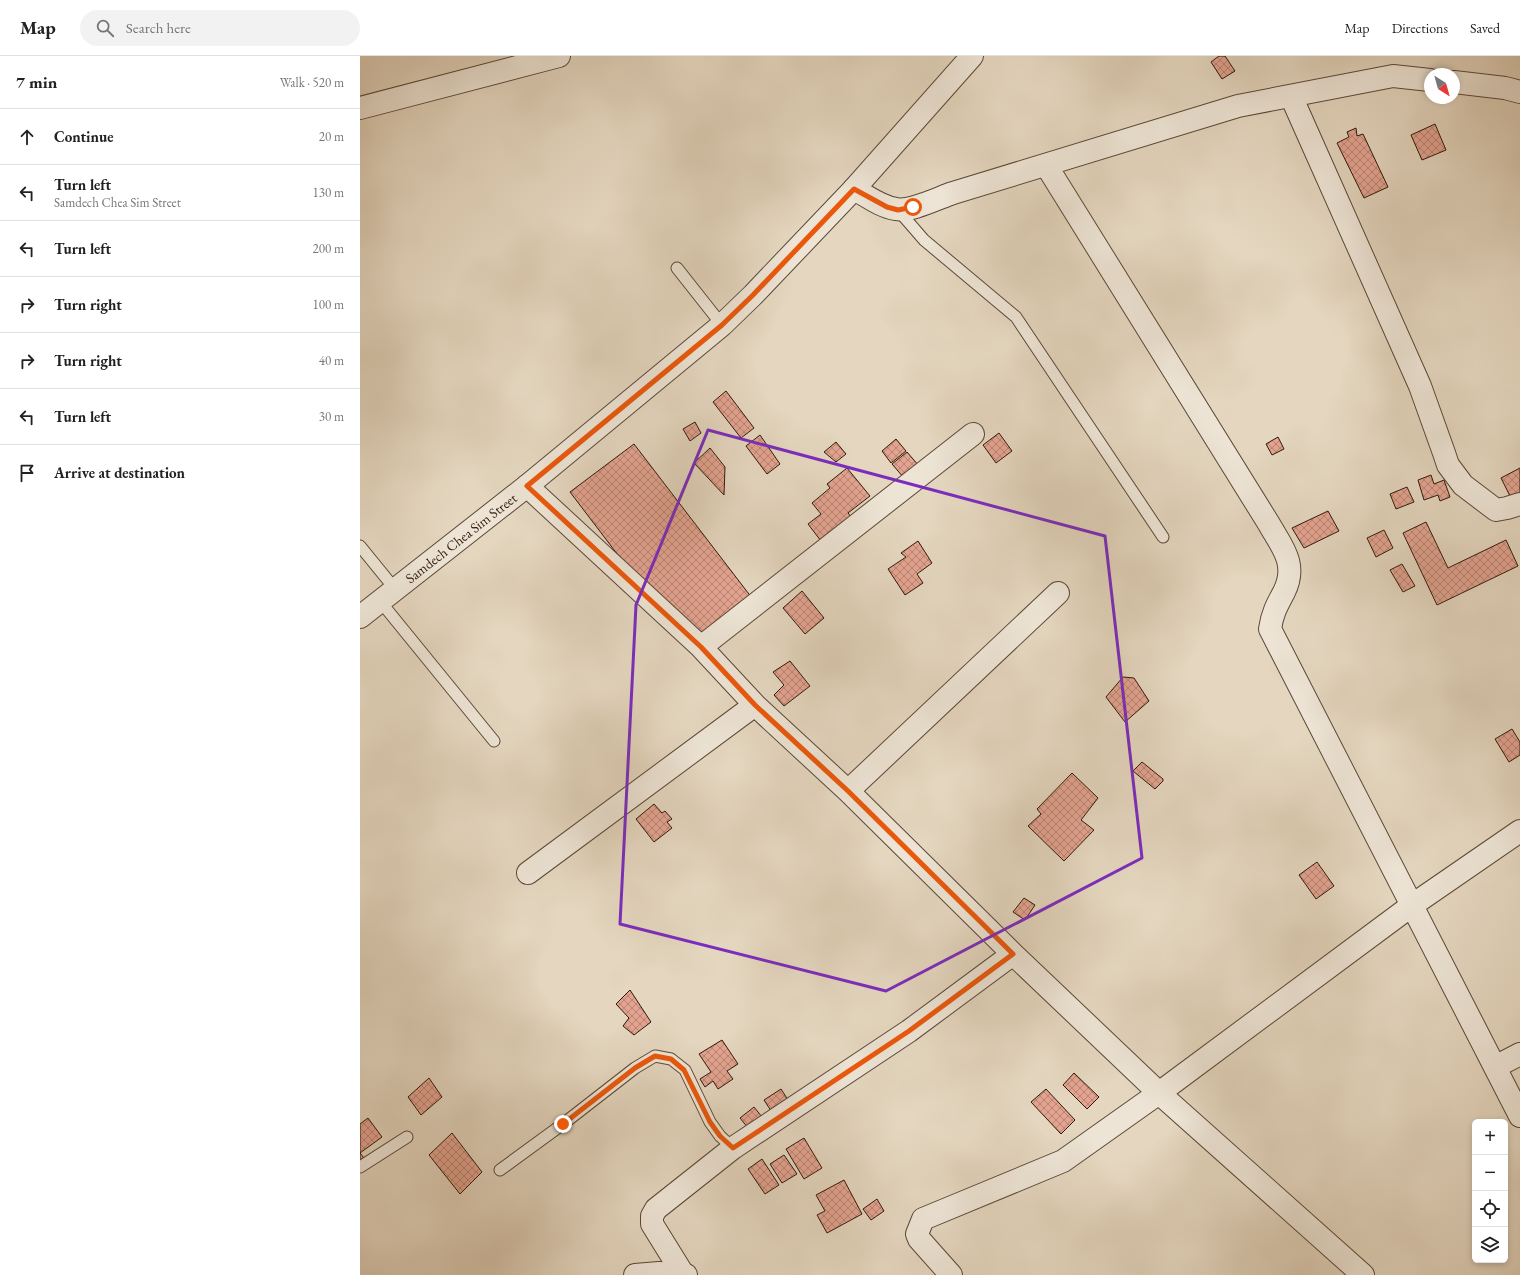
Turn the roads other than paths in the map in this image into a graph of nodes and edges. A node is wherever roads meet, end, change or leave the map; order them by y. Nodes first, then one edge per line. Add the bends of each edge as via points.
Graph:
1 (559, 56) edge
2 (972, 56) edge
3 (1424, 79) edge
4 (1460, 83) edge
5 (1520, 92) edge
6 (1291, 96) junction
7 (360, 108) edge
8 (1046, 165) junction
9 (854, 189) junction
10 (898, 210) junction
11 (676, 268) dead end
12 (722, 325) junction
13 (973, 434) dead end
14 (527, 486) junction
15 (1520, 504) edge
16 (1163, 537) dead end
17 (360, 546) edge
18 (1058, 593) dead end
19 (388, 595) junction
20 (360, 617) edge
21 (701, 647) junction
22 (755, 705) junction
23 (494, 741) dead end
24 (848, 791) junction
25 (1520, 831) edge
26 (528, 873) dead end
27 (1412, 906) junction
28 (1013, 954) junction
29 (1520, 1054) edge
30 (1495, 1067) junction
31 (1159, 1093) junction
32 (1520, 1116) edge
33 (407, 1137) dead end
34 (733, 1148) junction
35 (360, 1167) edge
36 (500, 1170) dead end
37 (685, 1274) edge
38 (635, 1275) edge
39 (951, 1275) edge
40 (1363, 1275) edge

1 - 7 street
2 - 9 street, Samdech Chea Sim Street
3 - 6 street via 1393,76
4 - 5 street
6 - 8 street via 1238,106
6 - 15 street via 1420,386 1448,466 1463,485 1496,510
8 - 10 street
8 - 27 street via 1287,556 1291,569 1285,589 1271,616 1270,629
9 - 10 street via 887,207
9 - 12 street, Samdech Chea Sim Street
10 - 16 lane via 924,240 1016,317
11 - 12 lane
12 - 14 street, Samdech Chea Sim Street
13 - 21 street
14 - 19 street, Samdech Chea Sim Street
14 - 21 street
17 - 19 lane
18 - 24 street
19 - 20 street, Samdech Chea Sim Street
19 - 23 lane
21 - 22 street
22 - 24 street
22 - 26 street
24 - 28 street
25 - 27 street
27 - 30 street
27 - 31 street
28 - 31 street
28 - 34 street via 909,1031
29 - 30 street
30 - 32 street
31 - 39 street via 1063,1161 923,1219 916,1234 918,1239
31 - 40 street
33 - 35 lane
34 - 36 lane via 710,1122 684,1070 671,1059 655,1056 635,1068
34 - 37 street via 656,1209 652,1216 652,1224
37 - 38 street

